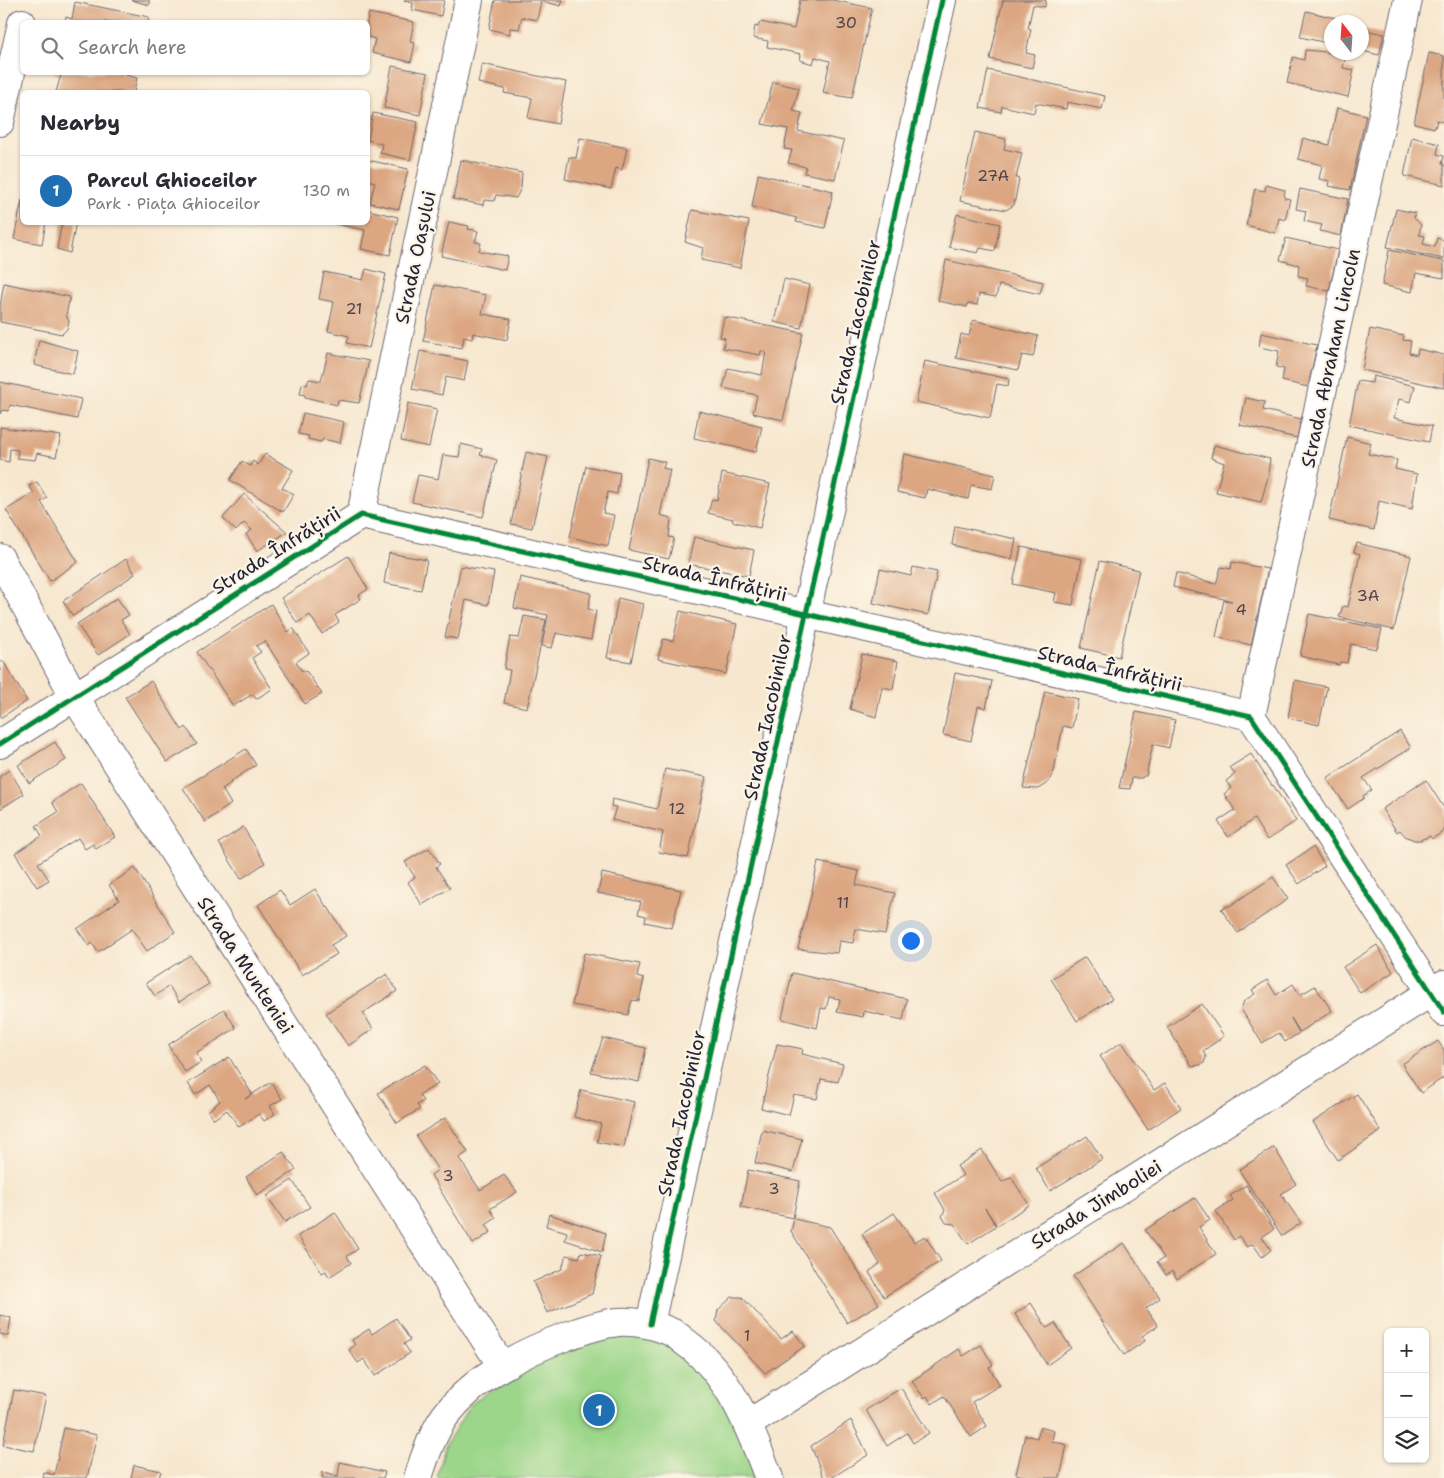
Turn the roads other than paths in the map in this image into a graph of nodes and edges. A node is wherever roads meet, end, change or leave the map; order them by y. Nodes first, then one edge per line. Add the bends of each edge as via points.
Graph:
1 (28, 0) edge
2 (469, 0) edge
3 (942, 0) edge
4 (1408, 0) edge
5 (24, 20) edge
6 (20, 36) edge
7 (0, 122) edge
8 (360, 515) junction
9 (0, 558) edge
10 (806, 614) junction
11 (74, 696) junction
12 (1251, 716) junction
13 (0, 744) edge
14 (1440, 996) edge
15 (650, 1324) junction
16 (502, 1366) junction
17 (748, 1424) junction
18 (418, 1478) edge
19 (769, 1478) edge

1 - 5 street
2 - 8 street, Strada Oașului
3 - 10 street, Strada Iacobinilor
4 - 12 street, Strada Abraham Lincoln
6 - 7 street
8 - 10 street, Strada Înfrățirii
8 - 11 street, Strada Înfrățirii
9 - 11 street, Strada Munteniei
10 - 12 street, Strada Înfrățirii
10 - 15 street, Strada Iacobinilor
11 - 13 street, Strada Înfrățirii
11 - 16 street, Strada Munteniei
12 - 14 street
14 - 17 street, Strada Jimboliei
15 - 16 street via 618,1322 587,1328 528,1351
15 - 17 street via 674,1333 699,1352 719,1374
16 - 18 street via 467,1391 444,1417 425,1454
17 - 19 street

